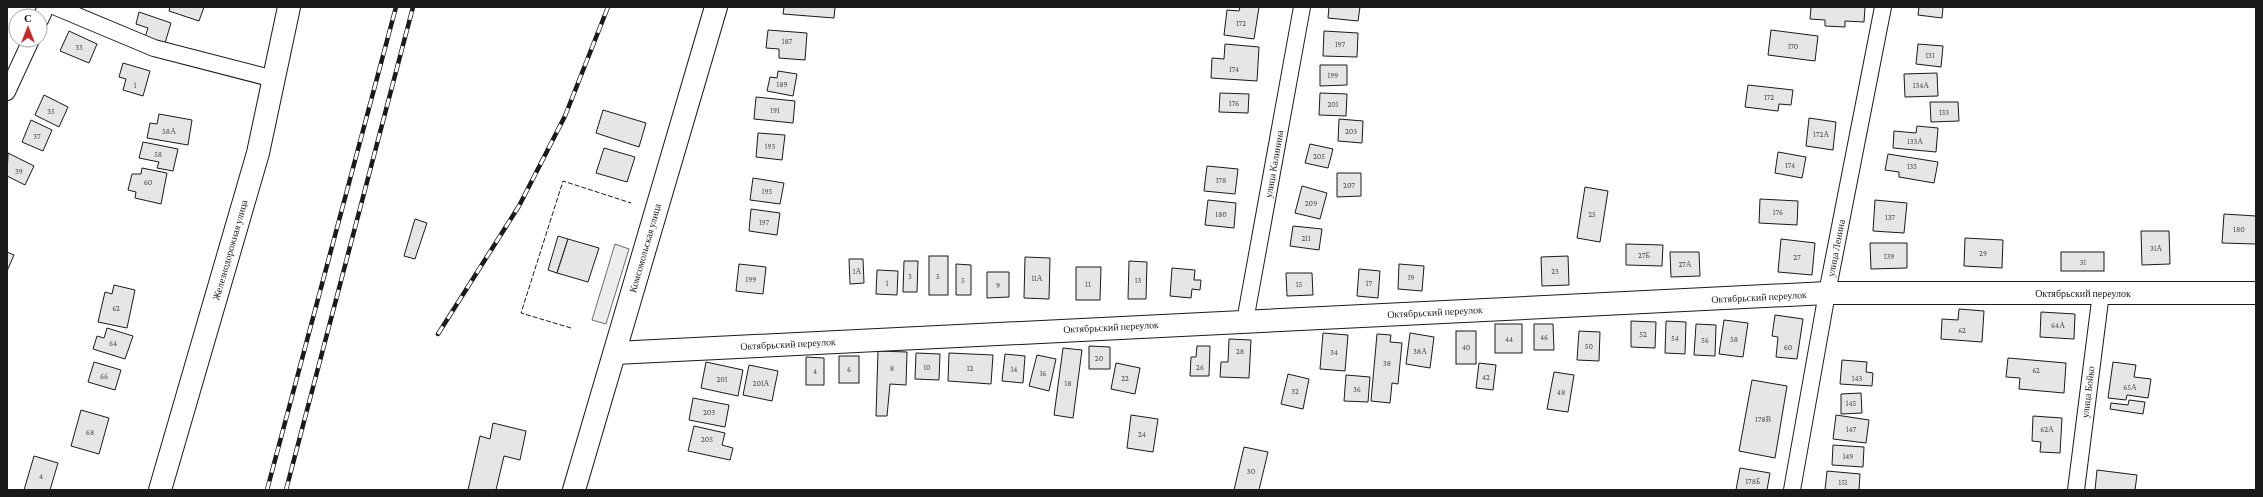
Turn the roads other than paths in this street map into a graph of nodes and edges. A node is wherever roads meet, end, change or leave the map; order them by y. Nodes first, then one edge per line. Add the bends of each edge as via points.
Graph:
1 (56, 7) edge
2 (290, 7) edge
3 (716, 7) edge
4 (1302, 7) edge
5 (1883, 7) edge
6 (27, 48) edge
7 (274, 79) junction
8 (7, 92) edge
9 (1827, 293) junction
10 (2101, 293) junction
11 (2256, 293) edge
12 (1245, 321) junction
13 (614, 353) junction
14 (160, 490) edge
15 (574, 490) edge
16 (1792, 490) edge
17 (2076, 490) edge

1 - 7 street via 154,48
2 - 7 street, Железнодорожная улица
3 - 13 street, Комсомольская улица
4 - 12 street, улица Калинина
5 - 9 street, улица Ленина
6 - 8 street
7 - 14 street, Железнодорожная улица via 258,154
9 - 10 street, Октябрьский переулок
9 - 12 street, Октябрьский переулок
9 - 16 street, улица Ленина
10 - 11 street, Октябрьский переулок
10 - 17 street, улица Бойко
12 - 13 street, Октябрьский переулок
13 - 15 street, Комсомольская улица

